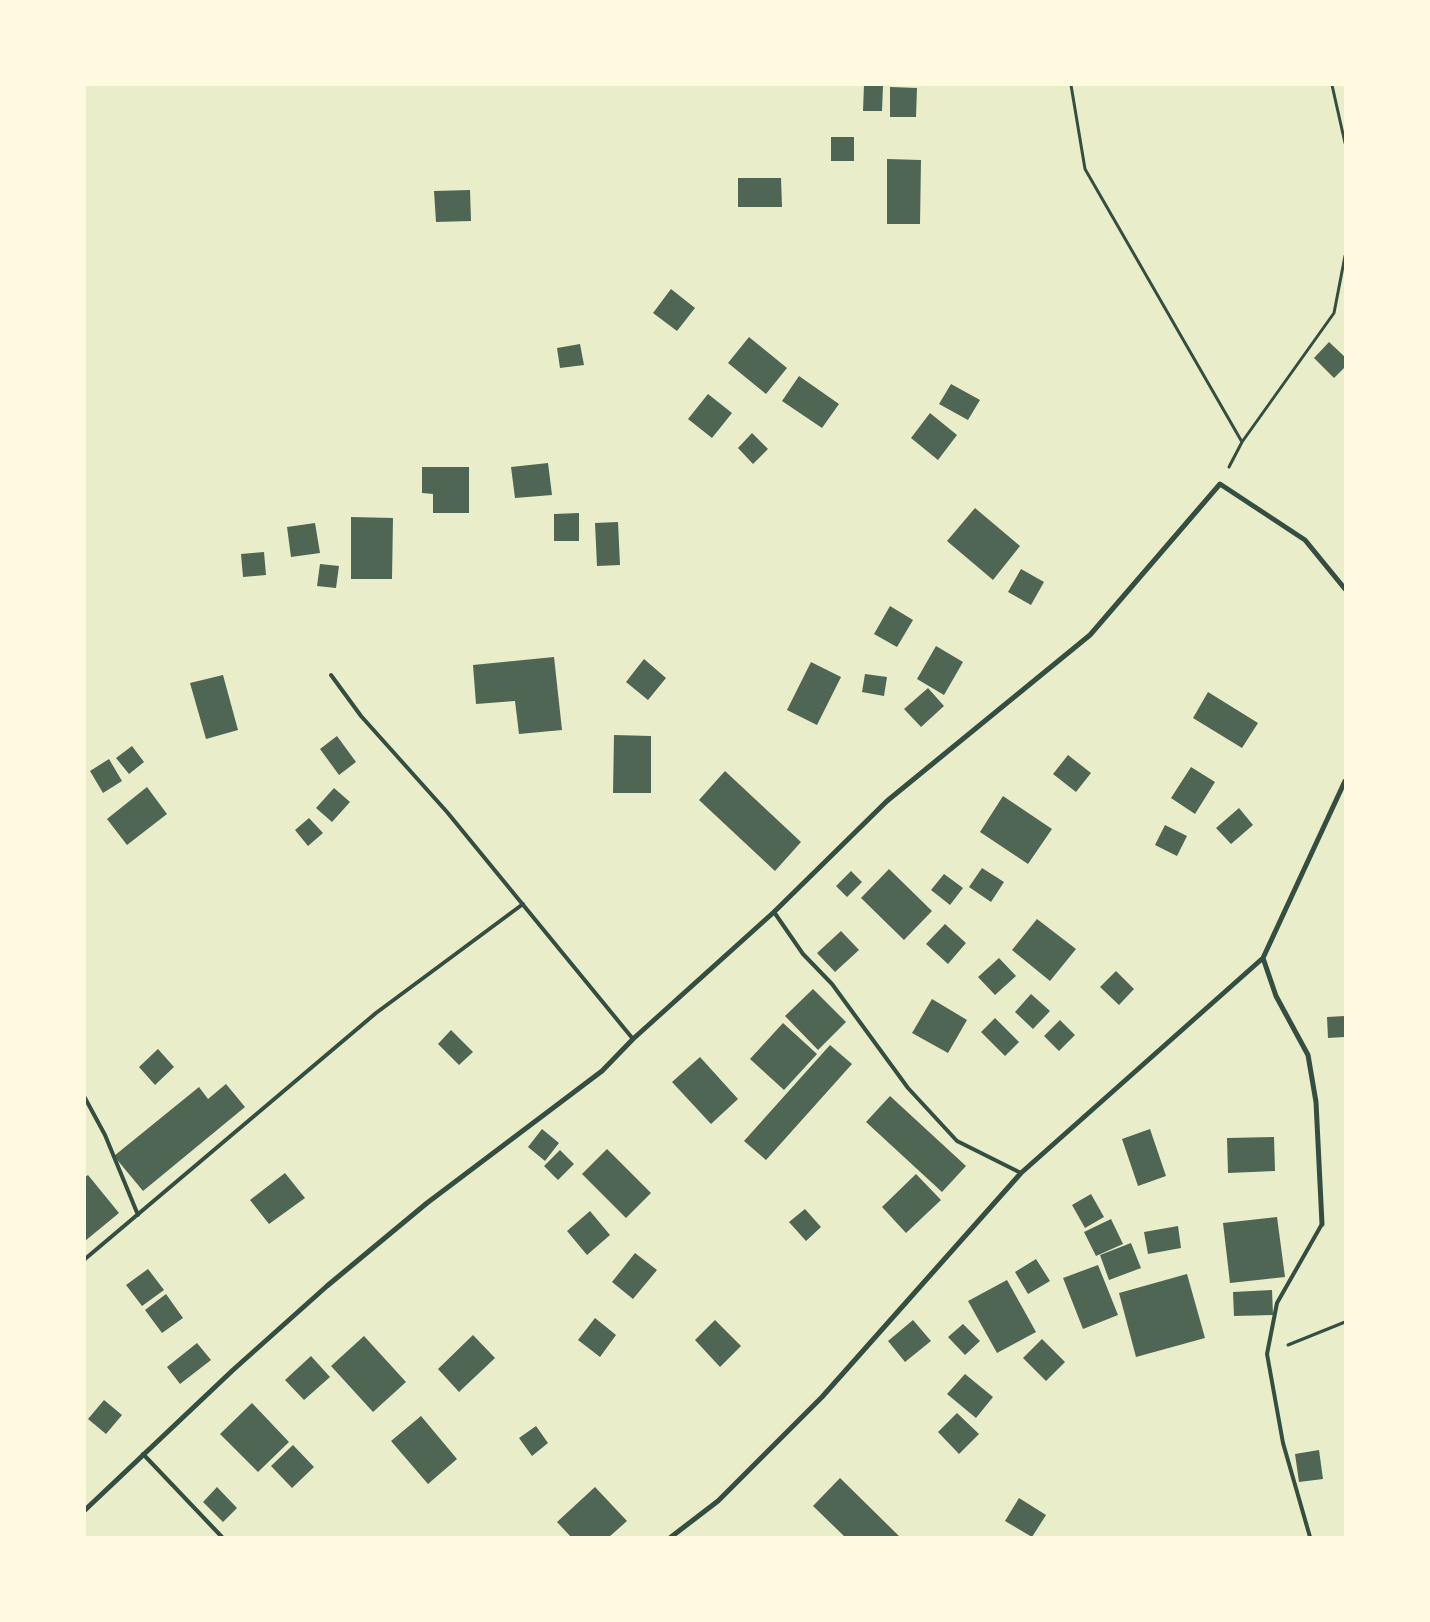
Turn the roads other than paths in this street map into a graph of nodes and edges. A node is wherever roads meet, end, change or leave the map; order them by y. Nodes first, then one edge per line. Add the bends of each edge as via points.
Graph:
1 (1345, 589) edge
2 (331, 675) dead end
3 (1345, 781) edge
4 (524, 904) junction
5 (774, 912) junction
6 (1263, 958) junction
7 (633, 1039) junction
8 (85, 1098) edge
9 (1020, 1173) junction
10 (138, 1215) junction
11 (1322, 1224) joint
12 (85, 1258) edge
13 (142, 1454) junction
14 (85, 1510) edge
15 (222, 1537) edge
16 (671, 1537) edge
17 (1310, 1537) edge

1 - 5 street via 1305,540 1220,484 1090,634 887,801
2 - 4 lane via 361,716 448,812
3 - 6 street
4 - 7 lane
4 - 10 lane via 376,1013
5 - 7 street
5 - 9 lane via 803,954 832,984 908,1088 956,1141
6 - 9 street
6 - 11 street via 1276,996 1308,1055 1316,1102
7 - 13 street via 602,1071 427,1203 327,1286
8 - 10 lane via 105,1135
9 - 16 street via 822,1397 718,1501
10 - 12 lane
11 - 17 lane via 1277,1303 1267,1354 1283,1443
13 - 14 street
13 - 15 lane

